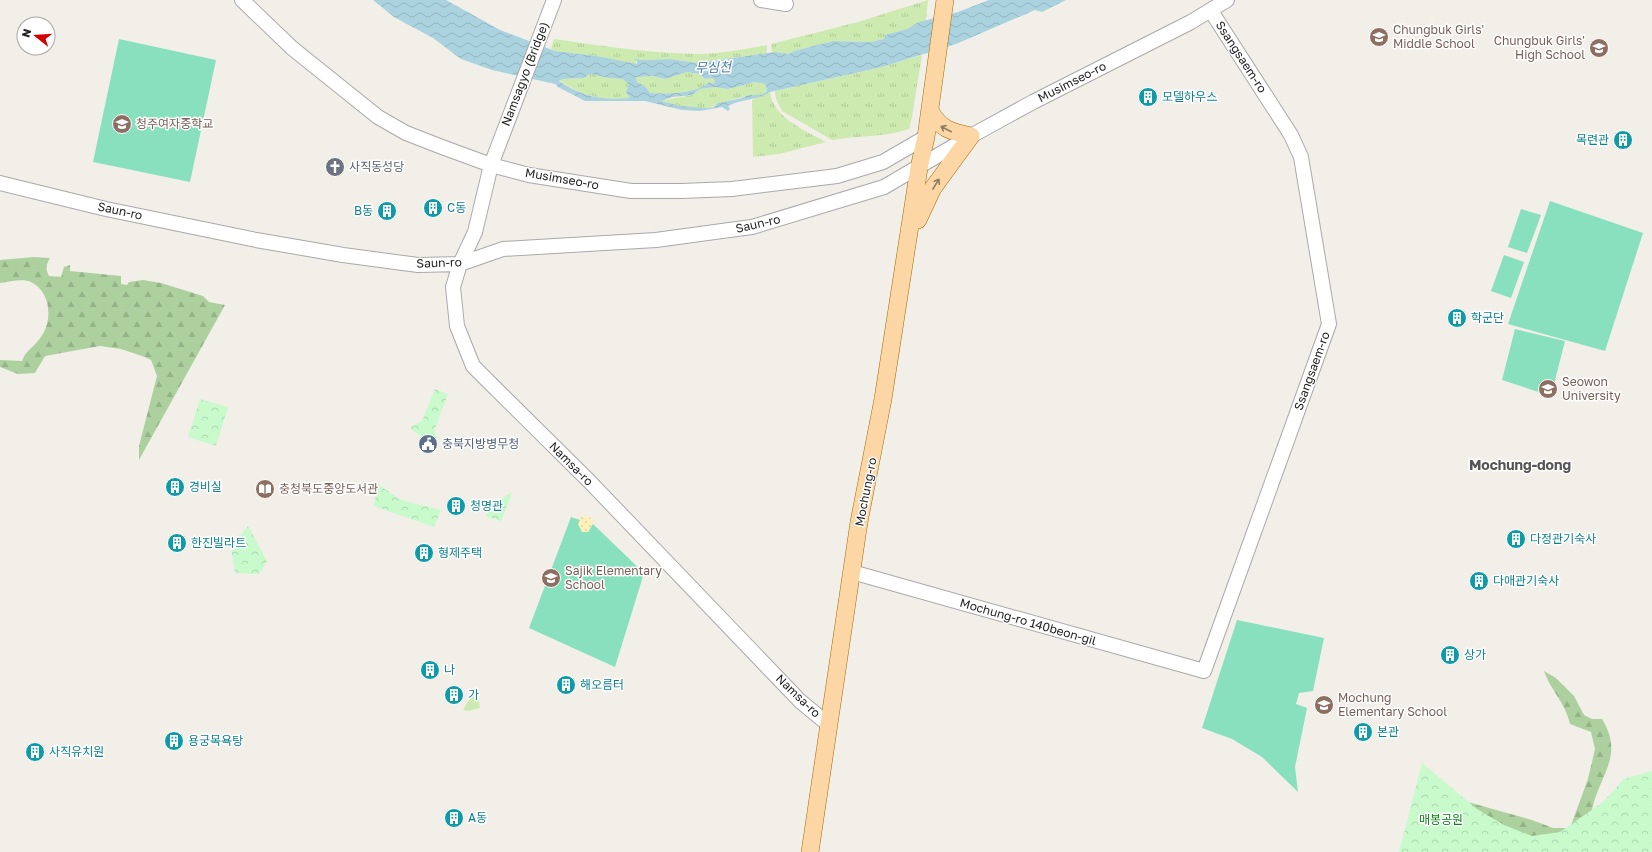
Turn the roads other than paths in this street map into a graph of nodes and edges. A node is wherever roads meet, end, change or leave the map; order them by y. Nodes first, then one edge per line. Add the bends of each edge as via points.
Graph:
1 (242, 0) edge
2 (554, 0) edge
3 (761, 0) edge
4 (945, 0) edge
5 (1227, 0) edge
6 (786, 4) dead end
7 (1211, 11) junction
8 (930, 110) junction
9 (927, 134) junction
10 (971, 136) junction
11 (497, 148) joint
12 (491, 165) junction
13 (919, 168) junction
14 (0, 183) edge
15 (908, 244) junction
16 (460, 264) junction
17 (852, 572) junction
18 (1204, 671) joint
19 (829, 725) junction
20 (810, 852) edge

1 - 12 street, Musimseo-ro via 292,48 378,117 406,133
2 - 11 street, Namsagyo (Bridge)
3 - 6 street
4 - 8 main road, Mochung-ro
5 - 7 street, Musimseo-ro
7 - 10 street, Musimseo-ro
7 - 18 street, Ssangsaem-ro via 1291,135 1301,156 1329,324
8 - 9 main road, Mochung-ro
10 -> 8 main road via 945,130
9 - 12 street, Musimseo-ro via 883,162 837,176 732,189 631,190 529,175
9 - 13 main road, Mochung-ro
10 - 13 street, Musimseo-ro
15 -> 10 main road via 933,188
11 - 12 street, Namsa-ro
12 - 16 street, Namsa-ro via 475,232
13 - 15 main road, Mochung-ro
13 - 16 street, Saun-ro via 884,187 752,227 656,240 503,249
14 - 16 street, Saun-ro via 106,209 256,240 418,265
15 - 17 main road, Mochung-ro
16 - 19 street, Namsa-ro via 453,287 457,326 473,366 590,482 800,701
17 - 18 street, Mochung-ro 140beon-gil
17 - 19 main road, Mochung-ro
19 - 20 main road, Mochung-ro

